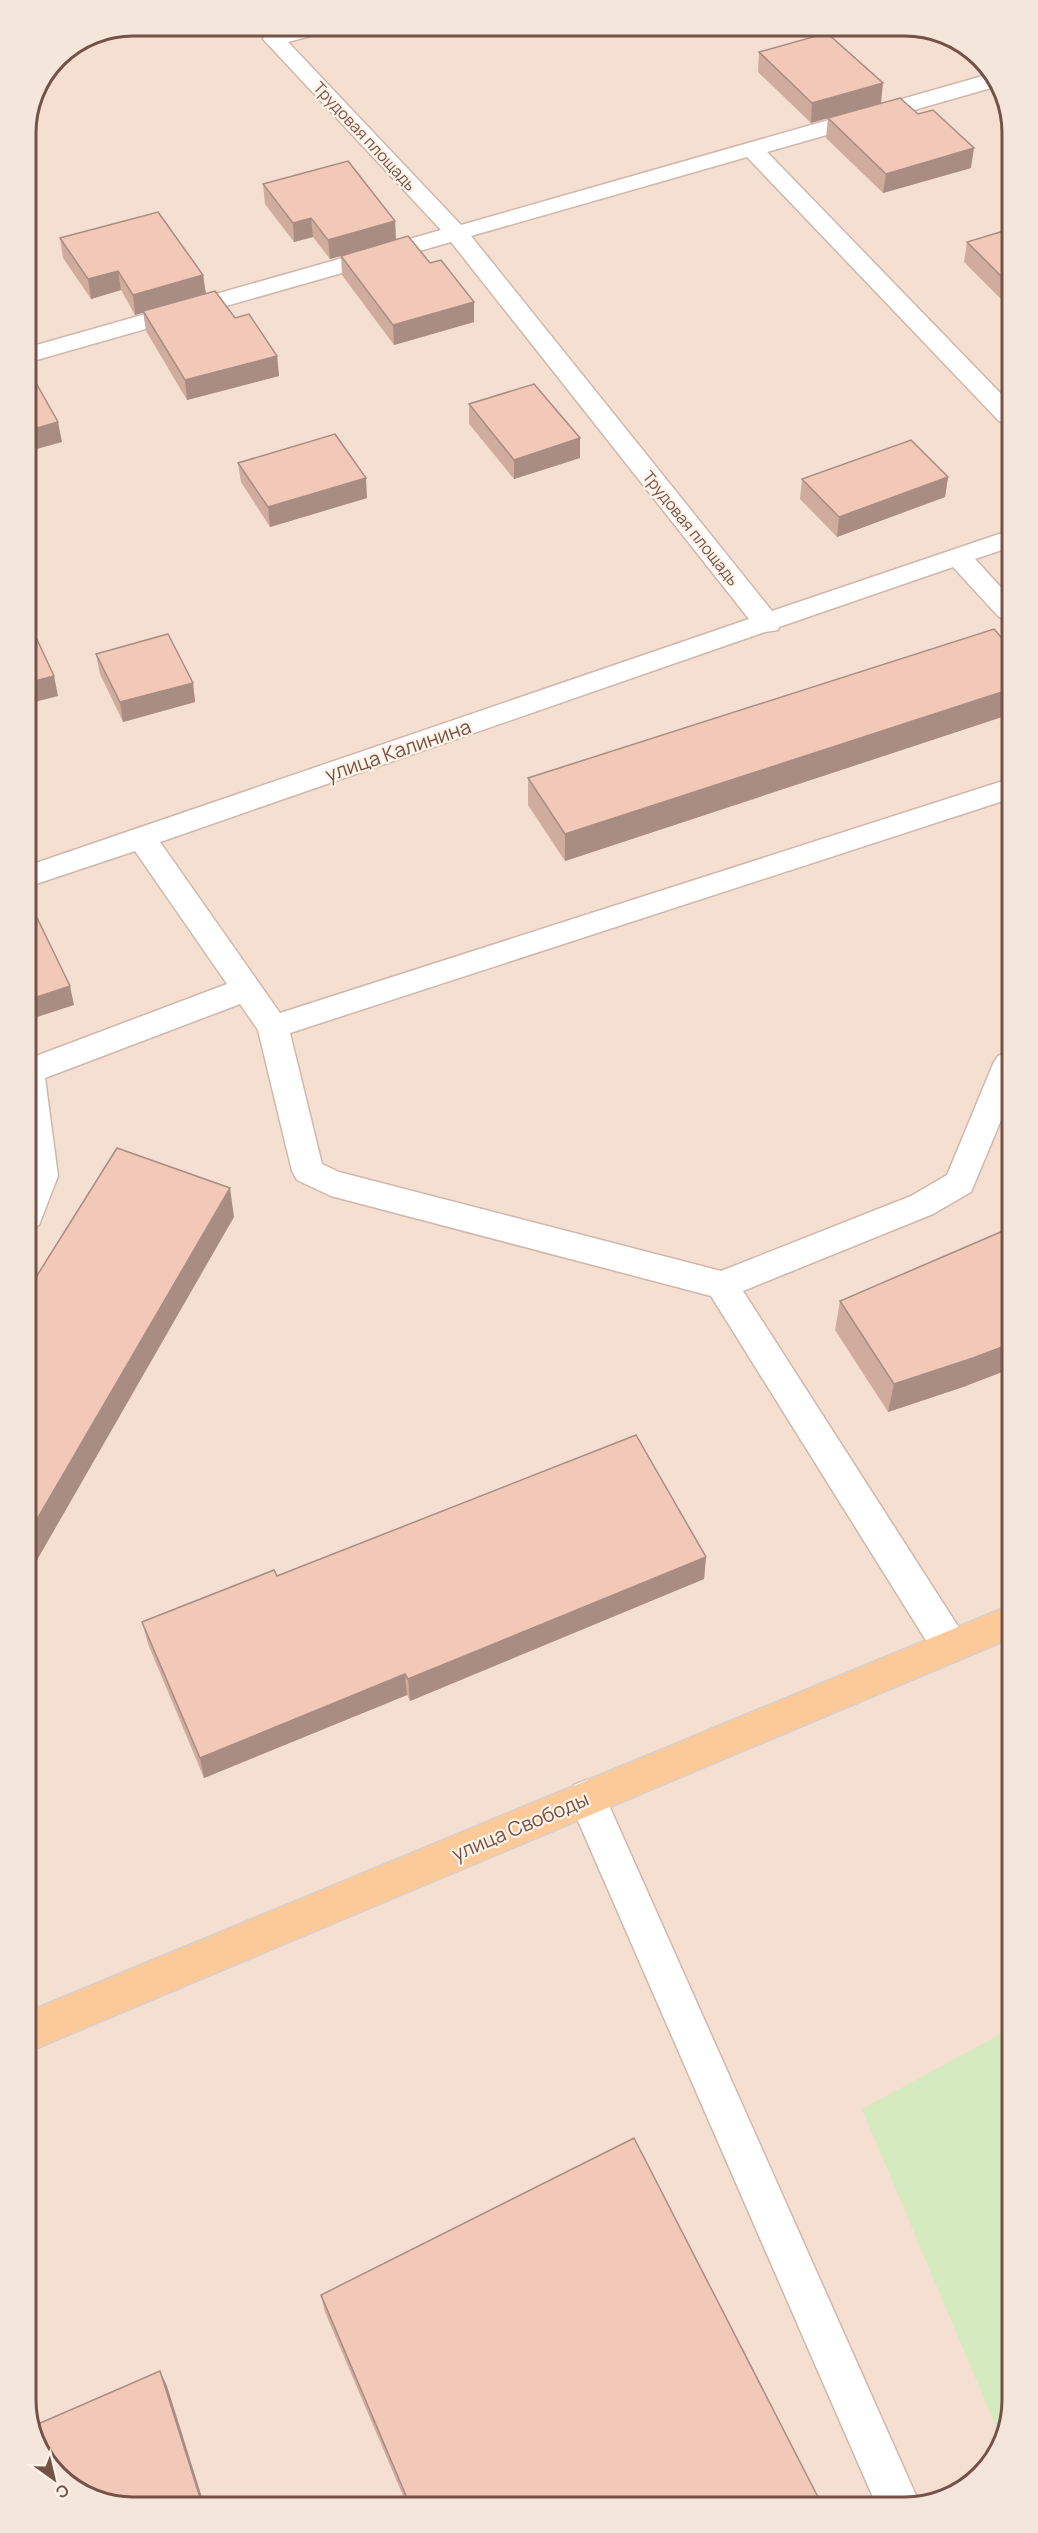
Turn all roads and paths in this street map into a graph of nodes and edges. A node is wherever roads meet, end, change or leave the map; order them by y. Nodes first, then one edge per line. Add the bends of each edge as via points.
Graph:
1 (285, 36) edge
2 (987, 82) edge
3 (751, 148) junction
4 (456, 233) junction
5 (36, 353) edge
6 (1002, 410) edge
7 (1002, 541) edge
8 (958, 557) junction
9 (1002, 605) edge
10 (768, 624) junction
11 (1002, 791) edge
12 (141, 837) junction
13 (36, 874) edge
14 (247, 989) junction
15 (273, 1027) junction
16 (36, 1069) edge
17 (1002, 1081) edge
18 (36, 1131) edge
19 (36, 1193) edge
20 (722, 1285) junction
21 (1002, 1625) edge
22 (950, 1646) junction
23 (587, 1798) junction
24 (36, 2028) edge
25 (895, 2497) edge

1 - 4 street, Трудовая площадь via 274,39
2 - 3 street
3 - 4 street
3 - 6 street
4 - 5 street
4 - 10 street, Трудовая площадь
7 - 8 street
8 - 9 street
8 - 10 street
10 - 12 street, улица Калинина
11 - 15 street
12 - 13 street, улица Калинина
12 - 14 street
14 - 15 street
14 - 16 street
15 - 20 street via 308,1171 331,1183
17 - 20 street via 960,1182 922,1205
18 - 19 street via 42,1176
20 - 22 street
21 - 22 main road, улица Свободы
22 - 23 main road, улица Свободы
23 - 24 main road, улица Свободы
23 - 25 street

